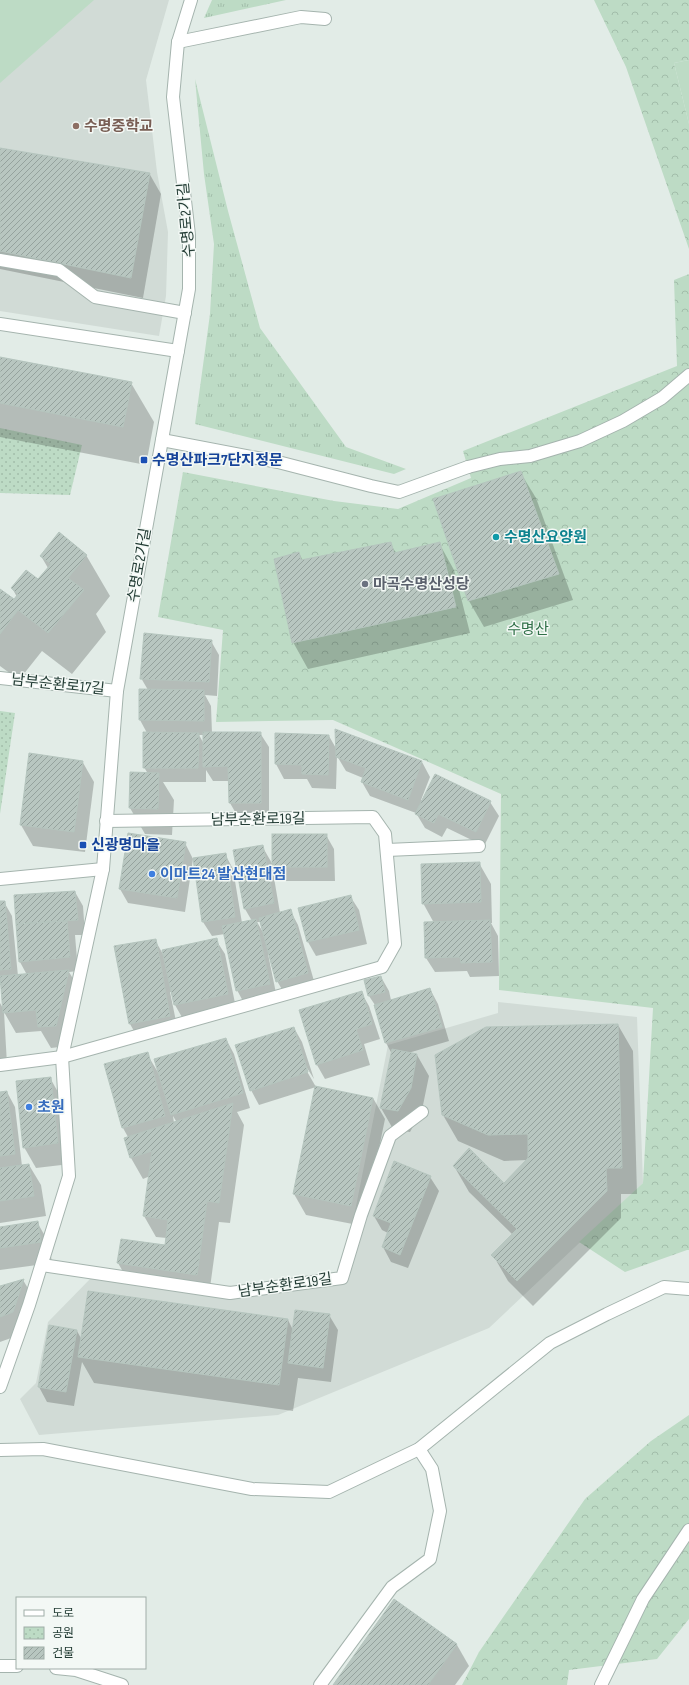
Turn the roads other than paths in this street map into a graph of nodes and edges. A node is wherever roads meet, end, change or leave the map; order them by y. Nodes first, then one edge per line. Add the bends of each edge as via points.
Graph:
1 (192, 0) edge
2 (325, 19) dead end
3 (178, 42) junction
4 (0, 260) edge
5 (185, 313) junction
6 (0, 324) edge
7 (178, 351) junction
8 (689, 375) edge
9 (162, 440) junction
10 (0, 678) edge
11 (117, 691) junction
12 (106, 821) junction
13 (479, 846) dead end
14 (386, 850) junction
15 (103, 869) junction
16 (0, 879) edge
17 (62, 1057) junction
18 (0, 1065) edge
19 (422, 1112) dead end
20 (42, 1265) junction
21 (689, 1289) edge
22 (0, 1387) edge
23 (419, 1449) junction
24 (0, 1450) edge
25 (689, 1530) edge
26 (0, 1666) edge
27 (16, 1666) edge
28 (66, 1669) edge
29 (122, 1685) edge
30 (320, 1685) edge
31 (601, 1685) edge

1 - 3 street, 수명로2가길
2 - 3 street via 301,17
3 - 5 street, 수명로2가길 via 173,97 189,235 189,289
4 - 5 street via 59,270 95,297
5 - 7 street, 수명로2가길
6 - 7 street
7 - 9 street, 수명로2가길
8 - 9 street via 662,398 623,422 580,441 530,456 500,458 468,467 400,492 278,462
9 - 11 street, 수명로2가길
10 - 11 street, 남부순환로17길
11 - 12 street
12 - 14 street, 남부순환로19길 via 373,817 385,834
12 - 15 street
13 - 14 street
14 - 17 street, 남부순환로19길 via 395,944 382,967
15 - 16 street
15 - 17 street
17 - 18 street, 남부순환로19길
17 - 20 street via 69,1176
19 - 20 street, 남부순환로19길 via 390,1136 361,1215 342,1278 230,1293
20 - 22 street
21 - 23 street via 664,1287 550,1343
23 - 24 street via 329,1492 252,1489 43,1449
23 - 30 street via 432,1469 440,1512 430,1560 392,1587
25 - 31 street via 643,1599
26 - 27 street
28 - 29 street

